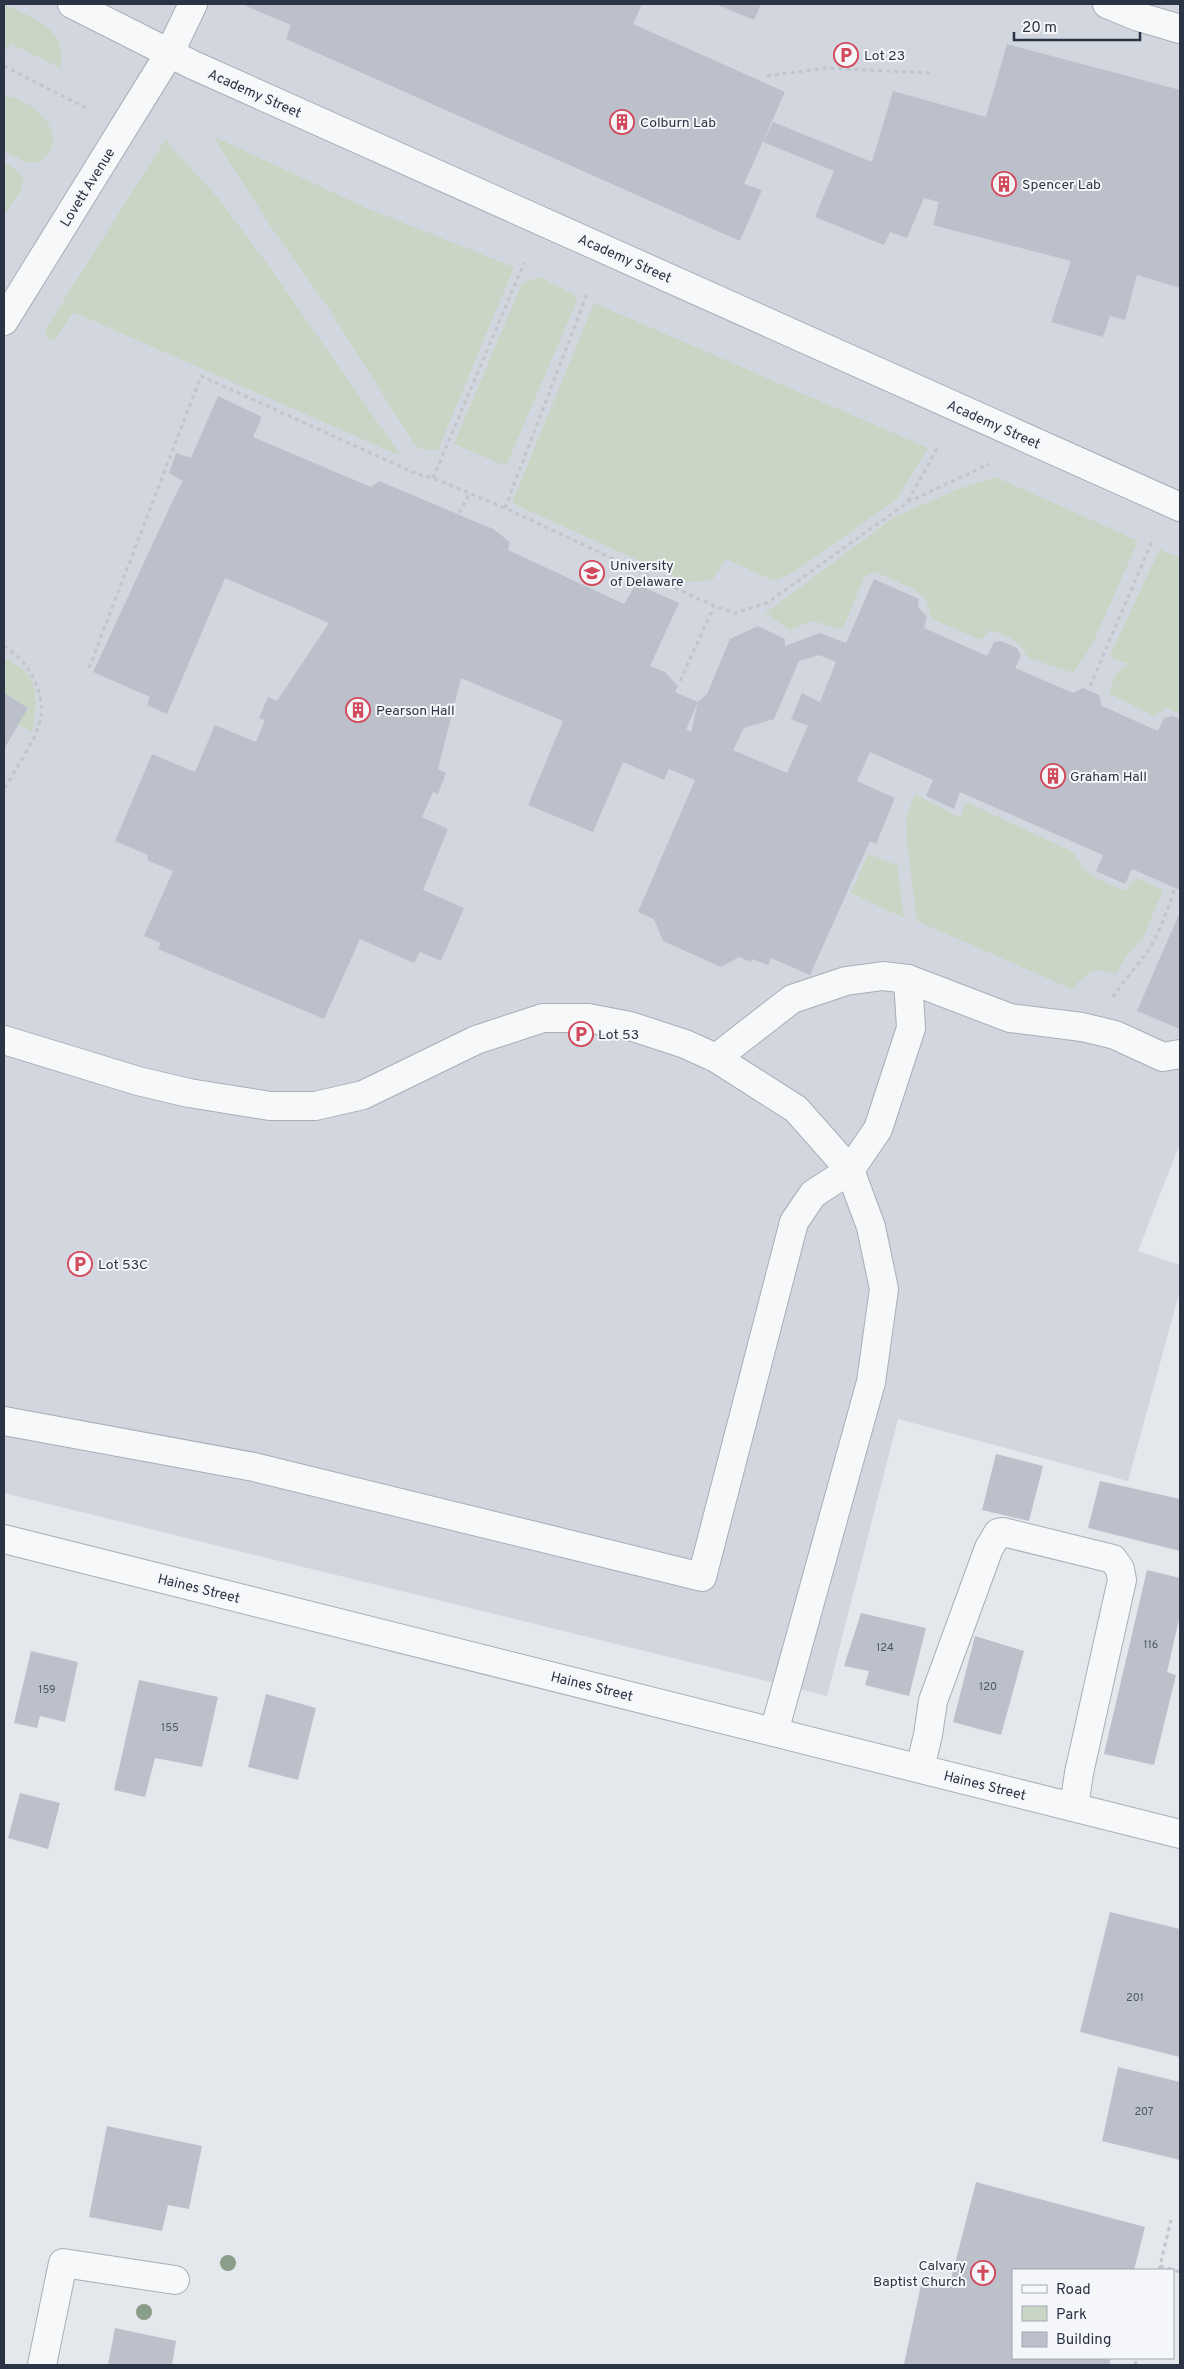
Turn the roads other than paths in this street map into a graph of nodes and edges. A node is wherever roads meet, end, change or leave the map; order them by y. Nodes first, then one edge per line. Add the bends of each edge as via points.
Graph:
1 (72, 4) edge
2 (193, 4) edge
3 (1107, 4) edge
4 (1180, 29) edge
5 (169, 54) junction
6 (4, 321) edge
7 (1180, 507) edge
8 (908, 979) junction
9 (4, 1040) edge
10 (1180, 1054) edge
11 (716, 1058) junction
12 (850, 1170) junction
13 (4, 1421) edge
14 (4, 1539) edge
15 (774, 1732) junction
16 (920, 1768) junction
17 (1074, 1807) junction
18 (1180, 1834) edge
19 (176, 2280) dead end
20 (42, 2365) edge

1 - 5 street, Academy Street
2 - 5 street, Lovett Avenue
3 - 4 street
5 - 6 street, Lovett Avenue
5 - 7 street, Academy Street
8 - 10 street via 1010,1018 1082,1027 1114,1035 1163,1057
8 - 11 street via 883,976 846,981 792,998
8 - 12 street via 911,1028 878,1129
9 - 11 street via 138,1081 270,1106 315,1106 364,1095 476,1040 543,1018 588,1018 630,1026
11 - 12 street via 796,1109
12 - 13 street via 813,1194 794,1222 702,1577 254,1467
12 - 15 street via 871,1227 884,1289 871,1382
14 - 15 street, Haines Street
15 - 16 street, Haines Street
16 - 17 street, Haines Street
16 - 17 street via 933,1701 989,1548 998,1533 1113,1559 1122,1580
17 - 18 street, Haines Street
19 - 20 street via 63,2263

